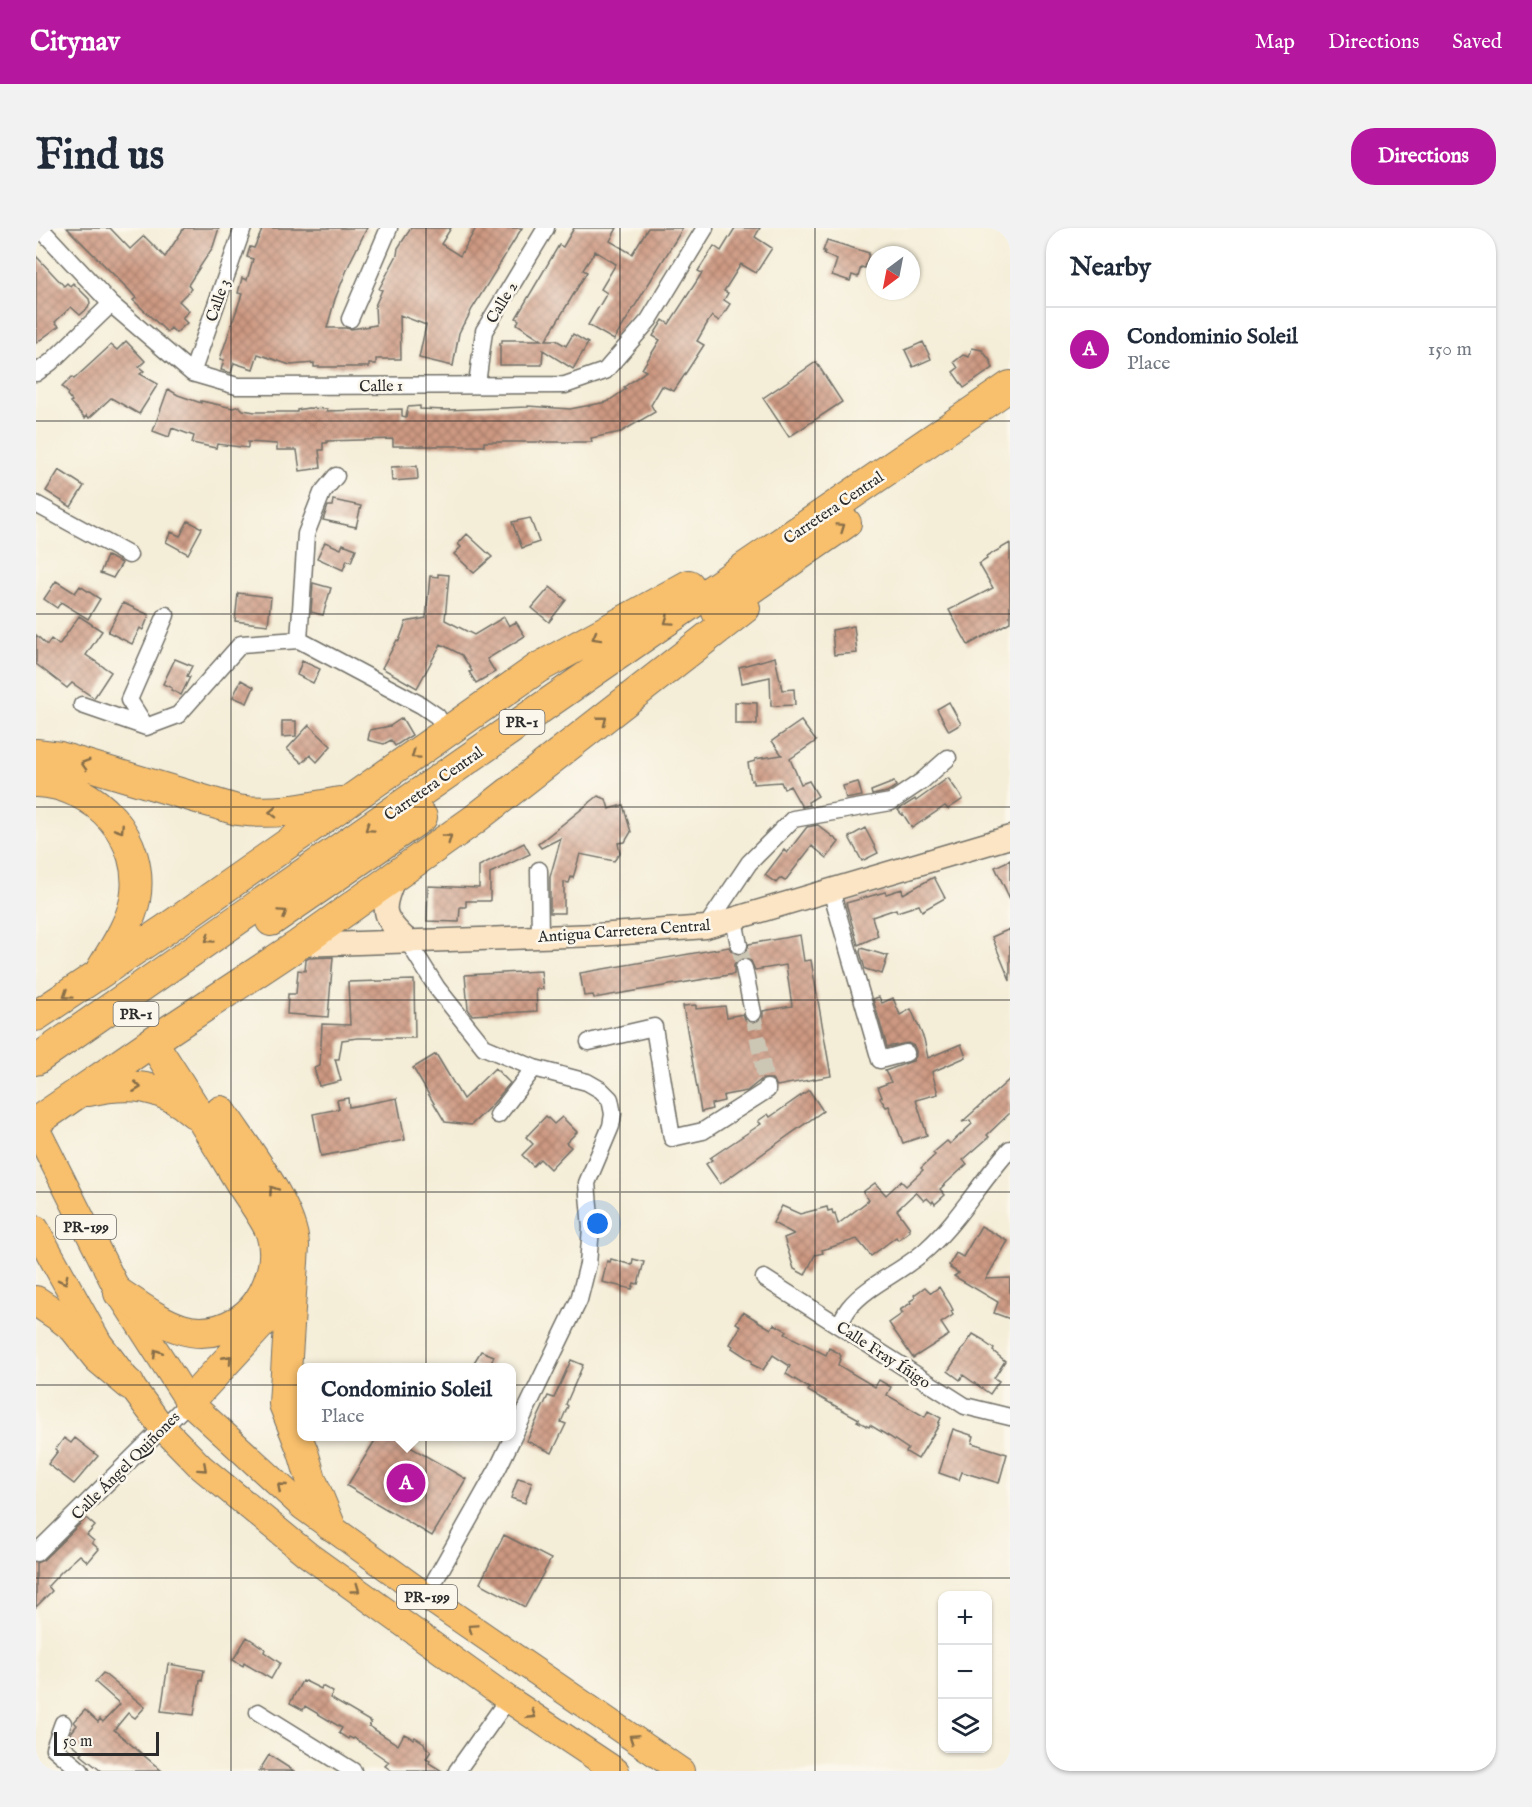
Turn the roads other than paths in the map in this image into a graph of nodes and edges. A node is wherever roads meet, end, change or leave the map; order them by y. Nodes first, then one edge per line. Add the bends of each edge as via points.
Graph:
1 (40, 228) edge
2 (243, 228) edge
3 (389, 228) edge
4 (546, 228) edge
5 (705, 228) edge
6 (111, 304) junction
7 (350, 319) dead end
8 (36, 373) edge
9 (192, 373) junction
10 (477, 384) junction
11 (1010, 386) edge
12 (1010, 408) edge
13 (336, 476) dead end
14 (36, 504) edge
15 (790, 549) junction
16 (129, 555) dead end
17 (166, 615) dead end
18 (299, 640) junction
19 (82, 705) dead end
20 (146, 727) junction
21 (447, 732) junction
22 (36, 754) edge
23 (948, 758) dead end
24 (36, 782) edge
25 (351, 800) junction
26 (1010, 837) edge
27 (539, 870) dead end
28 (395, 877) junction
29 (831, 890) junction
30 (734, 919) junction
31 (706, 927) junction
32 (540, 936) junction
33 (407, 940) junction
34 (298, 945) junction
35 (739, 945) tunnel mouth
36 (744, 968) tunnel mouth
37 (98, 975) junction
38 (753, 1013) tunnel mouth
39 (36, 1016) edge
40 (160, 1037) junction
41 (589, 1042) dead end
42 (906, 1053) dead end
43 (36, 1060) edge
44 (534, 1068) junction
45 (36, 1082) edge
46 (767, 1088) dead end
47 (79, 1094) junction
48 (498, 1115) dead end
49 (36, 1122) edge
50 (205, 1123) junction
51 (36, 1128) edge
52 (1010, 1149) edge
53 (36, 1229) edge
54 (294, 1246) junction
55 (764, 1278) dead end
56 (119, 1293) junction
57 (36, 1301) edge
58 (839, 1324) junction
59 (129, 1384) junction
60 (189, 1402) junction
61 (1010, 1417) edge
62 (162, 1427) junction
63 (516, 1430) edge
64 (297, 1437) edge
65 (299, 1441) edge
66 (511, 1441) edge
67 (330, 1525) junction
68 (36, 1553) edge
69 (426, 1596) junction
70 (508, 1700) junction
71 (258, 1712) dead end
72 (63, 1724) dead end
73 (81, 1771) edge
74 (353, 1771) edge
75 (457, 1771) edge
76 (616, 1771) edge
77 (681, 1771) edge

1 - 6 street, Calle 1
2 - 9 street, Calle 3
3 - 7 street
4 - 10 street, Calle 2 via 484,331
5 - 10 street, Calle 1 via 649,320 605,371 565,385
6 - 8 street
6 - 9 street, Calle 1
9 - 10 street, Calle 1 via 237,386
11 - 15 highway, Carretera Central / PR-1
15 -> 12 highway, Carretera Central / PR-1
13 - 18 street via 322,493 306,534
14 - 16 street
15 -> 21 highway via 723,566 538,668
28 -> 15 highway via 768,591
15 -> 43 highway, Carretera Central / PR-1
45 -> 15 highway, Carretera Central / PR-1 via 563,717
17 - 20 street via 129,700
18 - 20 street via 241,644 178,715
18 - 21 street via 421,705 437,716
19 - 20 street
21 -> 25 highway
25 -> 22 highway via 285,812 237,810 60,757
23 - 31 street via 891,802 793,819 749,863
24 -> 37 highway via 69,789 90,799 115,821 131,849 135,867 134,904
25 - 37 highway
26 - 29 street, Antigua Carretera Central
27 - 32 street
28 - 33 street via 384,907 395,929
28 - 34 highway
29 - 30 street, Antigua Carretera Central
29 - 42 street via 880,1060
30 - 31 street, Antigua Carretera Central
30 - 35 street
31 - 32 street, Antigua Carretera Central
32 - 33 street, Antigua Carretera Central
33 - 34 street, Antigua Carretera Central
33 - 44 street via 437,988 484,1047
34 - 40 highway
36 - 38 street
37 -> 39 highway
40 - 47 highway
40 - 50 highway
54 -> 40 highway via 280,1201
41 - 46 street via 654,1027 672,1138 703,1131
44 - 48 street
44 - 63 street via 602,1090 610,1099 614,1114 587,1183 591,1228 579,1300
47 - 49 highway
47 -> 50 highway via 112,1086 144,1087 178,1101
50 - 56 highway via 271,1232 274,1257 267,1285 244,1318 212,1332 174,1327
51 - 56 main road, PR-199
52 - 58 street via 955,1220 926,1250 866,1292
53 -> 59 main road, PR-199 via 99,1342
60 -> 54 highway via 273,1311 285,1284
54 - 64 highway via 284,1404
55 - 58 street, Calle Fray Íñigo
60 -> 56 main road, PR-199
57 - 59 highway via 74,1328 98,1358
58 - 61 street, Calle Fray Íñigo via 965,1406
59 - 62 main road, PR-199
60 - 62 street, Calle Ángel Quiñones
67 -> 60 main road, PR-199 via 303,1507
62 - 68 street, Calle Ángel Quiñones
62 -> 70 main road, PR-199 via 201,1467 283,1535
65 - 67 highway
66 - 69 street
67 - 69 main road, PR-199
77 -> 69 main road, PR-199
70 - 75 street
70 -> 76 main road, PR-199
71 - 74 street
72 - 73 street via 54,1748

